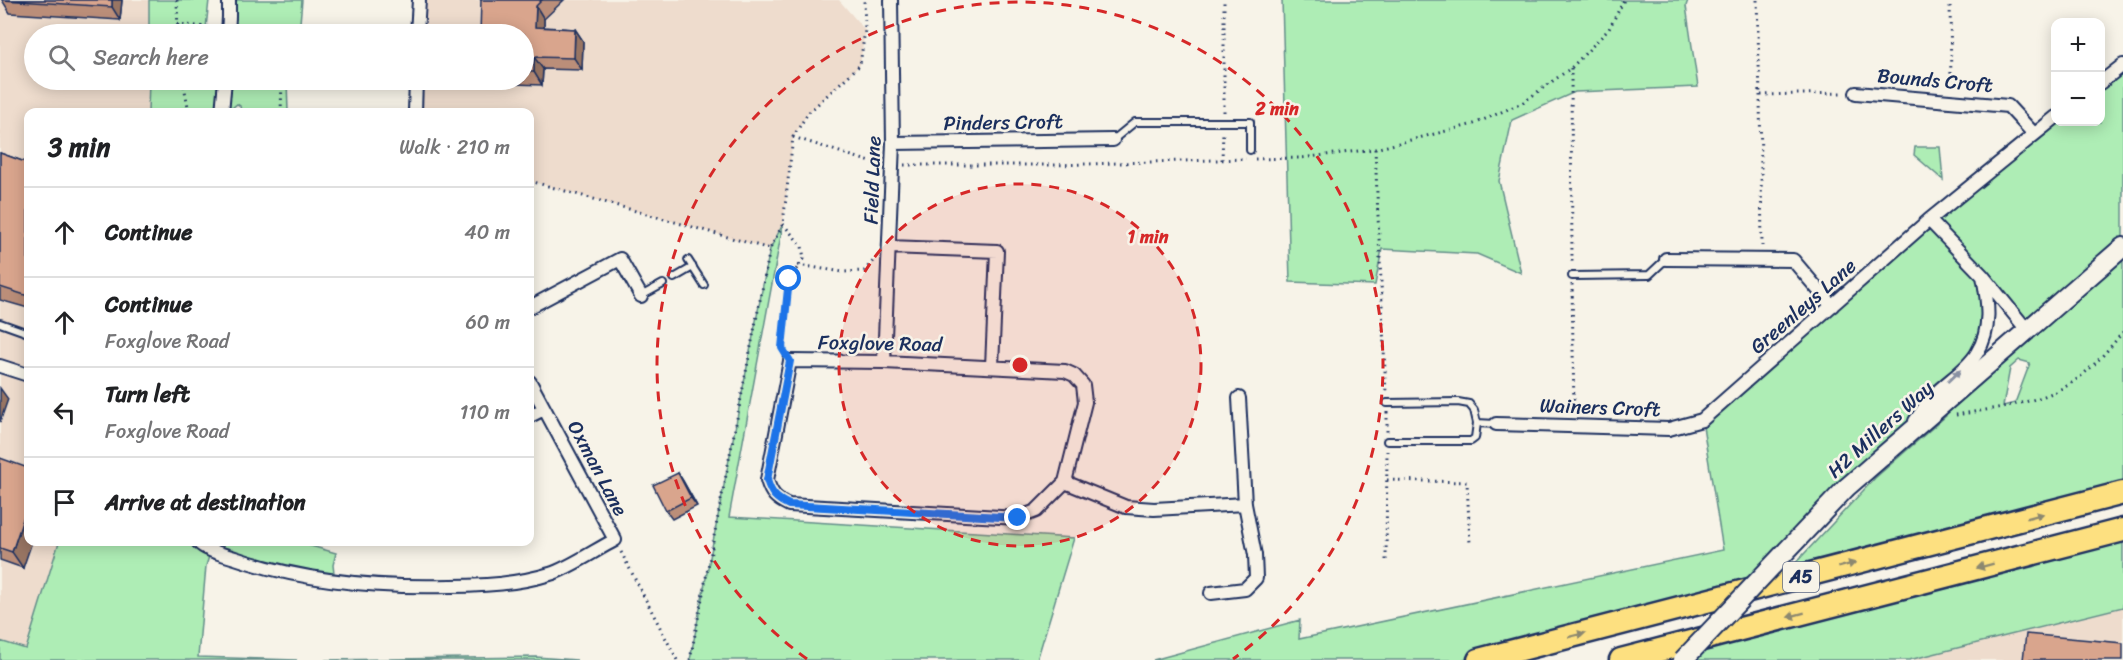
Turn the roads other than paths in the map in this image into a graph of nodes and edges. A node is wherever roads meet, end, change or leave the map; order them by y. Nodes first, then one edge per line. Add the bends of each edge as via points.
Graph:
1 (229, 0) edge
2 (419, 0) edge
3 (891, 0) edge
4 (229, 24) edge
5 (418, 24) edge
6 (2123, 65) edge
7 (2105, 78) edge
8 (224, 90) edge
9 (416, 90) edge
10 (1856, 93) road end
11 (222, 108) edge
12 (415, 108) edge
13 (2051, 120) edge
14 (2034, 134) junction
15 (1113, 140) joint
16 (893, 143) junction
17 (1250, 150) dead end
18 (1929, 220) junction
19 (889, 247) junction
20 (2123, 247) edge
21 (1666, 259) joint
22 (688, 260) dead end
23 (693, 267) junction
24 (1572, 276) road end
25 (1983, 276) junction
26 (674, 278) dead end
27 (663, 284) dead end
28 (704, 285) dead end
29 (641, 296) joint
30 (534, 305) edge
31 (1832, 306) junction
32 (0, 324) edge
33 (2027, 330) junction
34 (24, 332) edge
35 (884, 362) junction
36 (0, 366) edge
37 (992, 366) junction
38 (24, 374) edge
39 (534, 390) edge
40 (1239, 398) dead end
41 (1387, 403) road end
42 (544, 409) junction
43 (534, 414) edge
44 (1702, 420) joint
45 (1477, 423) junction
46 (1496, 424) joint
47 (1903, 437) junction
48 (1387, 441) road end
49 (1065, 482) junction
50 (2123, 494) edge
51 (1245, 504) junction
52 (2123, 530) edge
53 (207, 546) edge
54 (1211, 593) dead end
55 (1479, 660) edge
56 (1621, 660) edge
57 (1683, 660) edge

1 - 4 street, bridge
2 - 5 street
3 - 16 street, Field Lane
6 - 7 street
8 - 11 street
9 - 12 street
10 - 14 street, Bounds Croft via 2008,106
13 - 14 street, Greenleys Lane
14 - 18 street, Greenleys Lane
15 - 16 street, Pinders Croft
15 - 17 lane via 1135,122 1250,122
16 - 19 street, Field Lane
18 - 25 street
18 - 31 street, Greenleys Lane
19 - 35 street, Field Lane
19 - 37 street via 997,251
20 - 33 street, H2 Millers Way
21 - 24 lane via 1649,275
21 - 31 street via 1793,260
22 - 23 lane
23 - 26 lane
23 - 28 lane
25 - 33 street
47 -> 25 street via 1934,395 1977,353 1988,316
27 - 29 lane
29 - 30 street via 620,259
31 - 44 street, Greenleys Lane
32 - 34 lane
33 - 47 street, H2 Millers Way
35 - 37 street, Foxglove Road
35 - 49 street, Foxglove Road via 790,361 767,480 777,500 789,505 1018,518 1036,511
36 - 38 street
37 - 49 street, Foxglove Road via 1065,371 1083,385 1085,402
39 - 42 street, Oxman Lane
40 - 51 street
41 - 45 lane via 1469,404
42 - 43 street
42 - 53 street, Oxman Lane via 615,540 552,574 489,586 335,582 259,566
44 - 46 street, Wainers Croft via 1669,429
45 - 46 lane
45 - 48 lane via 1471,441
47 - 57 street, H2 Millers Way, bridge via 1846,488
49 - 51 street via 1126,507
55 -> 50 highway, A5
51 - 54 street via 1256,578 1245,589
52 -> 56 highway, A5

